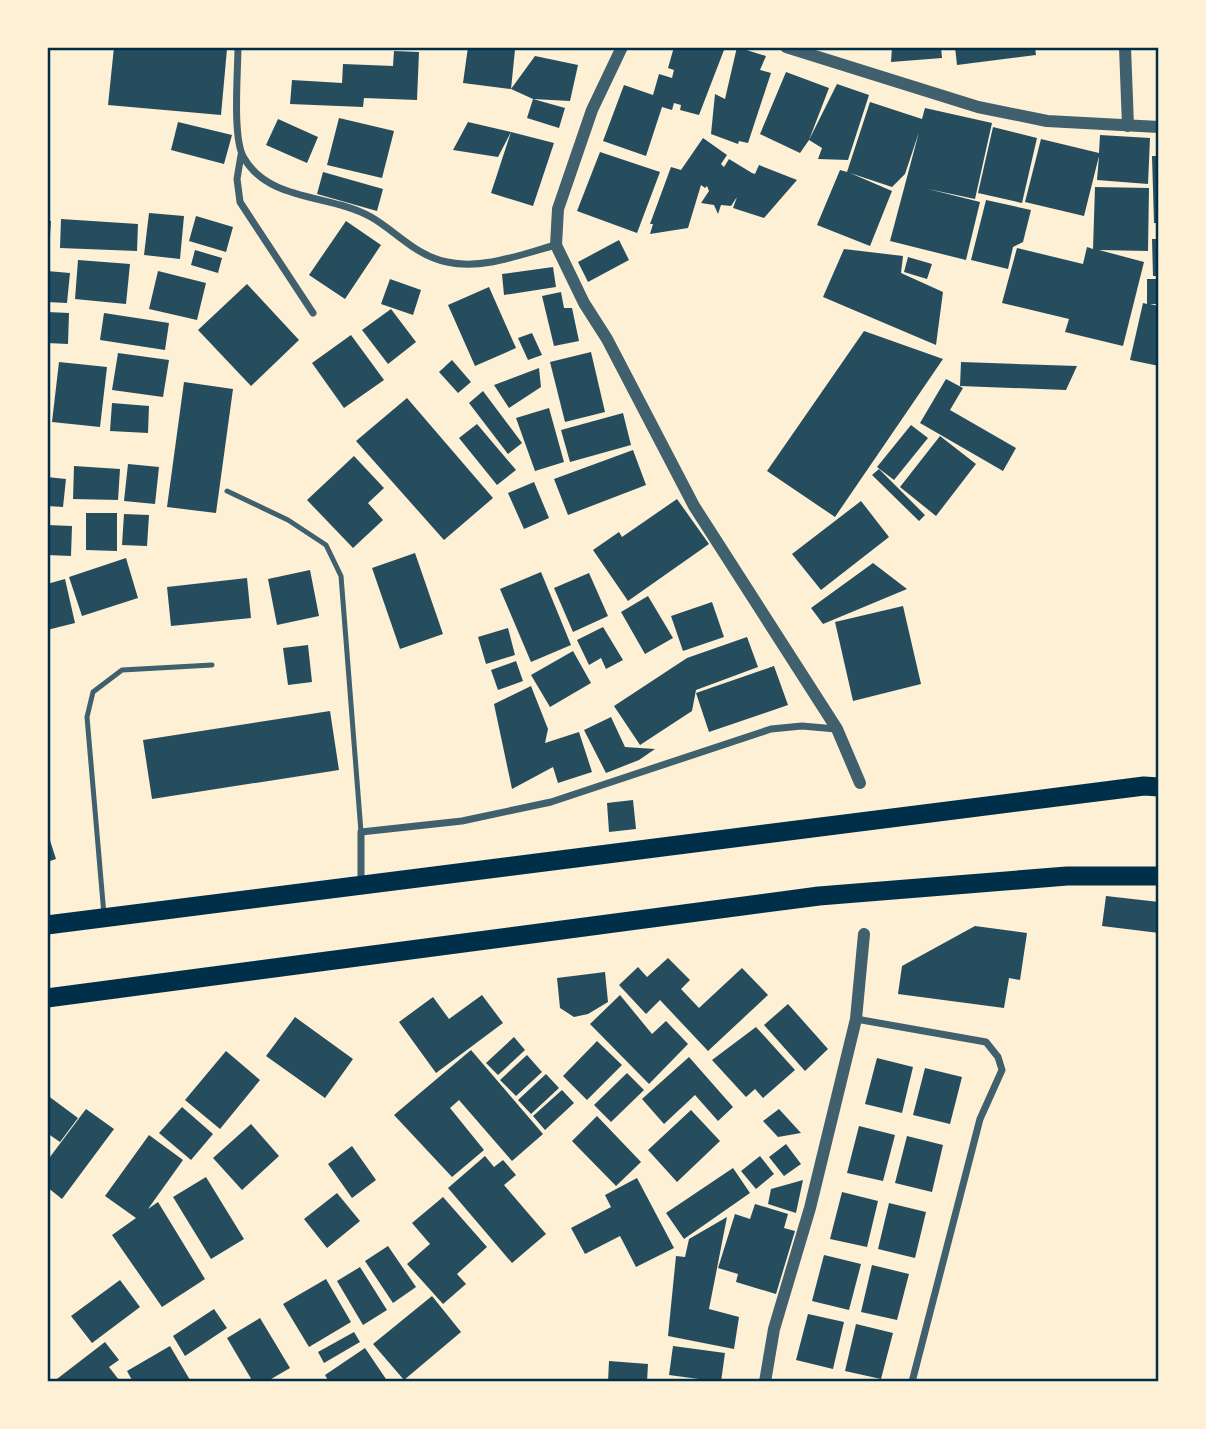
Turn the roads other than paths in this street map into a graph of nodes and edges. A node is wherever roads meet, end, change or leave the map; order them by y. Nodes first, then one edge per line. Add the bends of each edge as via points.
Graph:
1 (239, 47) edge
2 (622, 47) edge
3 (786, 47) edge
4 (1125, 47) edge
5 (1128, 126) junction
6 (1159, 127) edge
7 (241, 154) junction
8 (556, 245) junction
9 (313, 313) dead end
10 (228, 491) dead end
11 (212, 665) dead end
12 (836, 729) junction
13 (860, 783) dead end
14 (1159, 787) edge
15 (361, 832) junction
16 (1159, 876) edge
17 (361, 886) junction
18 (104, 918) junction
19 (47, 925) edge
20 (864, 934) dead end
21 (47, 998) edge
22 (856, 1018) junction
23 (765, 1382) edge
24 (912, 1382) edge

1 - 7 street
2 - 8 street via 592,110 558,209
3 - 5 street via 978,107 1047,121
4 - 5 street
5 - 6 street
7 - 8 street via 251,170 277,187 370,216 414,250 447,262 478,265
7 - 9 street via 240,202
8 - 12 street via 694,506
10 - 15 lane via 288,520 326,545 341,576
11 - 18 lane via 122,670 93,692 87,718
12 - 13 street
12 - 15 street via 771,729 551,802 462,821
14 - 17 highway
15 - 17 street
16 - 21 highway via 1067,876 819,896
17 - 18 highway
18 - 19 highway
20 - 22 street
22 - 23 street via 810,1208 774,1329
22 - 24 street via 986,1042 1002,1070 980,1119

